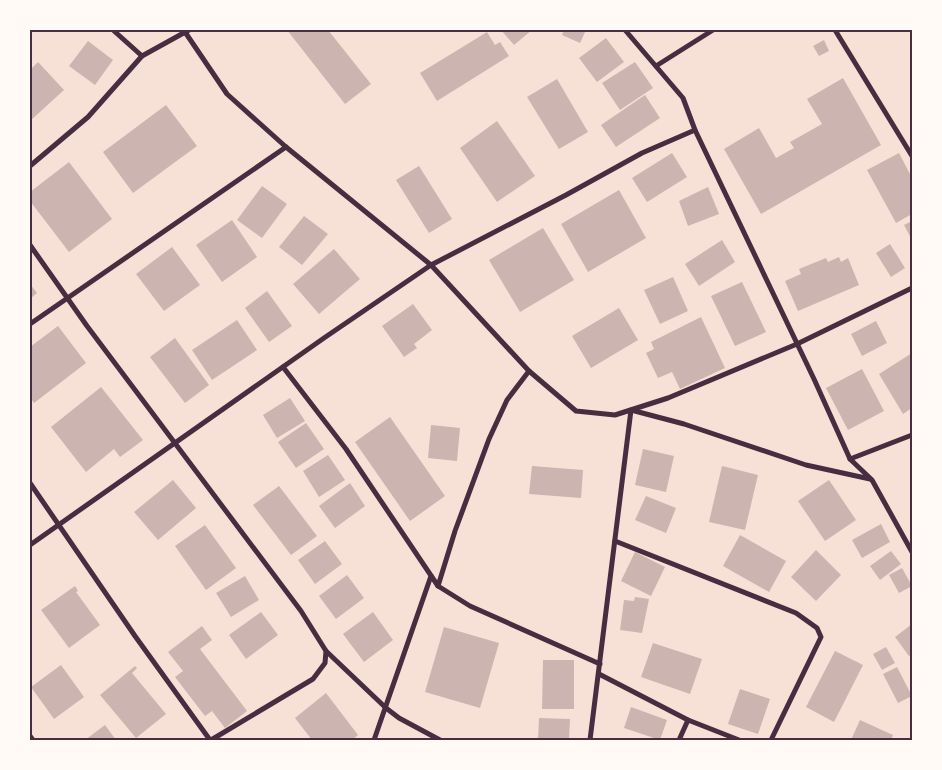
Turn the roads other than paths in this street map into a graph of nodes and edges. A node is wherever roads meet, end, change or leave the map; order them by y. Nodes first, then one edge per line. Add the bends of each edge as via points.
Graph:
1 (113, 30) edge
2 (625, 30) edge
3 (713, 30) edge
4 (835, 30) edge
5 (187, 31) edge
6 (142, 56) junction
7 (656, 66) junction
8 (695, 130) junction
9 (286, 147) junction
10 (910, 148) edge
11 (912, 156) edge
12 (30, 166) edge
13 (30, 244) edge
14 (431, 265) junction
15 (912, 288) edge
16 (67, 297) junction
17 (30, 324) edge
18 (797, 344) junction
19 (283, 367) junction
20 (529, 371) junction
21 (631, 410) junction
22 (912, 435) edge
23 (175, 444) junction
24 (850, 459) junction
25 (872, 480) junction
26 (30, 483) edge
27 (59, 524) junction
28 (615, 541) junction
29 (30, 546) edge
30 (912, 552) edge
31 (431, 576) junction
32 (438, 586) junction
33 (326, 651) junction
34 (600, 664) junction
35 (598, 674) junction
36 (386, 708) junction
37 (688, 720) junction
38 (30, 736) edge
39 (33, 740) edge
40 (211, 740) edge
41 (374, 740) edge
42 (440, 740) edge
43 (590, 740) edge
44 (679, 740) edge
45 (739, 740) edge
46 (771, 740) edge

1 - 6 street
2 - 7 street
3 - 7 street
4 - 10 street
5 - 6 street
5 - 9 street via 227,94
6 - 12 street via 88,117
7 - 8 street via 683,98
8 - 14 street via 642,153
8 - 18 street
9 - 14 street
9 - 16 street
10 - 11 street
13 - 16 street
14 - 19 street
14 - 20 street
15 - 18 street
16 - 17 street
16 - 23 street
18 - 21 street via 668,398
18 - 24 street
19 - 23 street
19 - 31 street via 346,449
20 - 21 street via 576,411 615,415
20 - 32 street via 507,400 489,439
21 - 25 street via 684,424 806,466
21 - 28 street
22 - 24 street
23 - 27 street
23 - 33 street via 301,611
24 - 25 street
25 - 30 street
26 - 27 street
27 - 29 street
27 - 40 street
28 - 34 street
28 - 46 street via 796,613 817,628 821,637
31 - 32 street
31 - 36 street
32 - 34 street via 470,606
33 - 36 street
33 - 40 street via 325,663 313,679
34 - 35 street
35 - 37 street
35 - 43 street
36 - 41 street
36 - 42 street
37 - 44 street
37 - 45 street
38 - 39 street

